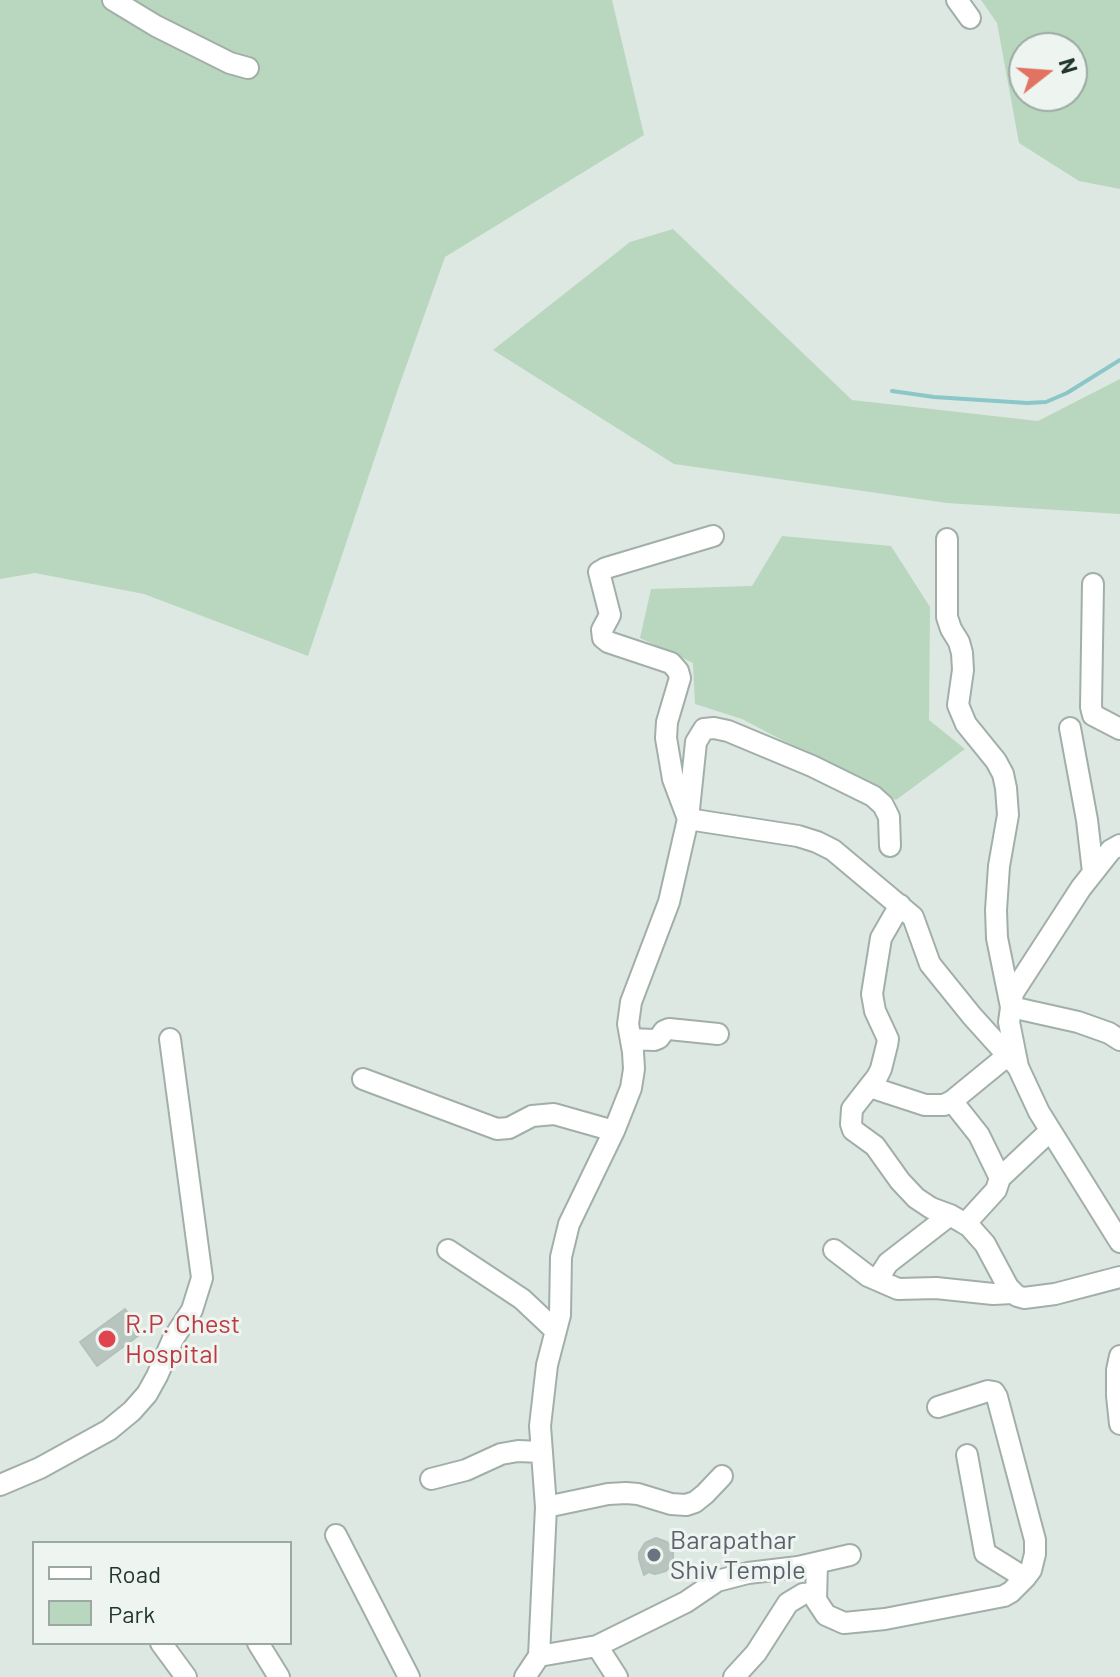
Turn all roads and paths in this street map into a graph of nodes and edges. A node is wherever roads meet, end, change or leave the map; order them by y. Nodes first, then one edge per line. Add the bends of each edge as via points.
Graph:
1 (113, 0) edge
2 (957, 0) edge
3 (970, 18) dead end
4 (248, 68) dead end
5 (713, 536) dead end
6 (947, 539) dead end
7 (1093, 584) dead end
8 (1070, 728) dead end
9 (1120, 729) edge
10 (688, 819) junction
11 (1120, 845) edge
12 (890, 846) dead end
13 (1093, 872) junction
14 (900, 905) junction
15 (1011, 1007) junction
16 (718, 1034) dead end
17 (170, 1039) dead end
18 (631, 1039) junction
19 (1120, 1040) edge
20 (1012, 1061) junction
21 (363, 1079) dead end
22 (870, 1087) junction
23 (952, 1101) junction
24 (614, 1131) junction
25 (1050, 1131) junction
26 (1000, 1178) junction
27 (958, 1219) junction
28 (1118, 1235) edge
29 (448, 1250) dead end
30 (834, 1250) dead end
31 (1120, 1277) edge
32 (877, 1280) junction
33 (1013, 1293) junction
34 (556, 1331) junction
35 (1120, 1356) edge
36 (938, 1407) dead end
37 (1120, 1424) edge
38 (541, 1452) junction
39 (967, 1455) dead end
40 (722, 1476) dead end
41 (431, 1479) dead end
42 (0, 1485) edge
43 (546, 1507) junction
44 (336, 1535) dead end
45 (850, 1555) dead end
46 (817, 1563) junction
47 (1025, 1578) junction
48 (814, 1593) junction
49 (162, 1645) edge
50 (259, 1645) edge
51 (597, 1646) junction
52 (539, 1656) junction
53 (186, 1677) edge
54 (279, 1677) edge
55 (409, 1677) edge
56 (525, 1677) edge
57 (617, 1677) edge
58 (734, 1677) edge

1 - 4 street
2 - 3 street
5 - 10 street via 599,572 610,615 603,638 671,663 678,671 666,738
6 - 15 street via 947,617 962,653 958,705 966,724 996,761 1006,788 1008,815 996,910
7 - 9 street via 1091,707 1093,715
8 - 13 street
10 - 12 street via 696,742 704,729 714,728 873,796 889,817
10 - 14 street via 817,842
10 - 18 street via 669,902 631,1002
11 - 13 street
13 - 15 street via 1013,993
14 - 20 street via 913,917 930,964
14 - 22 street via 881,938 876,963 872,1002 888,1039
15 - 19 street via 1078,1022
15 - 20 street
16 - 18 street via 669,1029 654,1040
17 - 42 street via 202,1278 192,1310 147,1394 132,1411 109,1430
18 - 24 street via 631,1088
20 - 23 street
20 - 25 street
21 - 24 street via 497,1129 554,1114
22 - 23 street via 925,1105
22 - 27 street via 852,1109 853,1130 875,1146 916,1198
23 - 26 street via 979,1135
24 - 34 street via 569,1224
25 - 26 street
25 - 28 street
26 - 27 street via 996,1190
27 - 32 street via 888,1263
27 - 33 street via 985,1244
29 - 34 street via 522,1299
30 - 32 street
31 - 33 street via 1055,1294 1024,1298
32 - 33 street via 898,1289
34 - 38 street via 542,1399
35 - 37 street
36 - 47 street via 988,1391 997,1397 1035,1540
38 - 41 street via 501,1454
38 - 43 street
39 - 47 street via 985,1553
40 - 43 street via 686,1505 626,1493
43 - 52 street
44 - 55 street
45 - 46 street
46 - 48 street
46 - 51 street via 717,1581
47 - 48 street via 1004,1596 859,1622 830,1618
48 - 58 street via 788,1603
49 - 53 street
50 - 54 street
51 - 52 street
51 - 57 street
52 - 56 street

